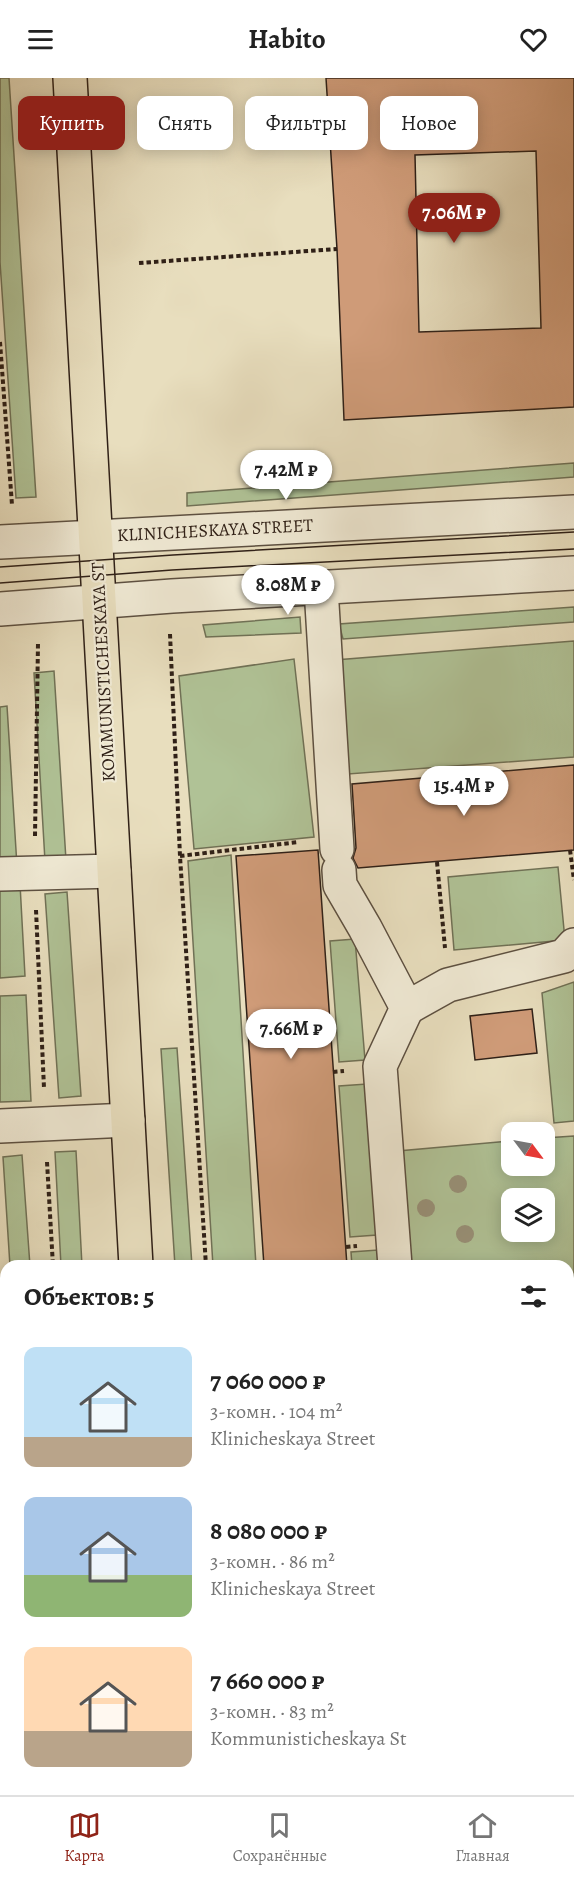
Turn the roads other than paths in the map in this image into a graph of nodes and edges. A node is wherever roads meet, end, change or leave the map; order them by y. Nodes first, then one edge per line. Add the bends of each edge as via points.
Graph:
1 (70, 78) edge
2 (574, 512) edge
3 (96, 535) junction
4 (0, 542) edge
5 (574, 573) edge
6 (321, 588) junction
7 (99, 601) junction
8 (0, 609) edge
9 (114, 871) junction
10 (0, 874) edge
11 (574, 945) edge
12 (407, 1008) junction
13 (128, 1120) junction
14 (0, 1126) edge
15 (136, 1260) edge
16 (395, 1260) edge

1 - 3 main road, KOMMUNISTICHESKAYA ST
2 - 3 street, KLINICHESKAYA STREET
3 - 4 street, KLINICHESKAYA STREET
3 - 7 main road, KOMMUNISTICHESKAYA ST
5 - 6 street
6 - 7 street
6 - 12 street via 340,885
7 - 8 street
7 - 9 main road, KOMMUNISTICHESKAYA ST
9 - 10 street
9 - 13 main road, KOMMUNISTICHESKAYA ST
11 - 12 street via 564,956 448,985
12 - 16 street via 380,1066
13 - 14 street
13 - 15 main road, KOMMUNISTICHESKAYA ST

